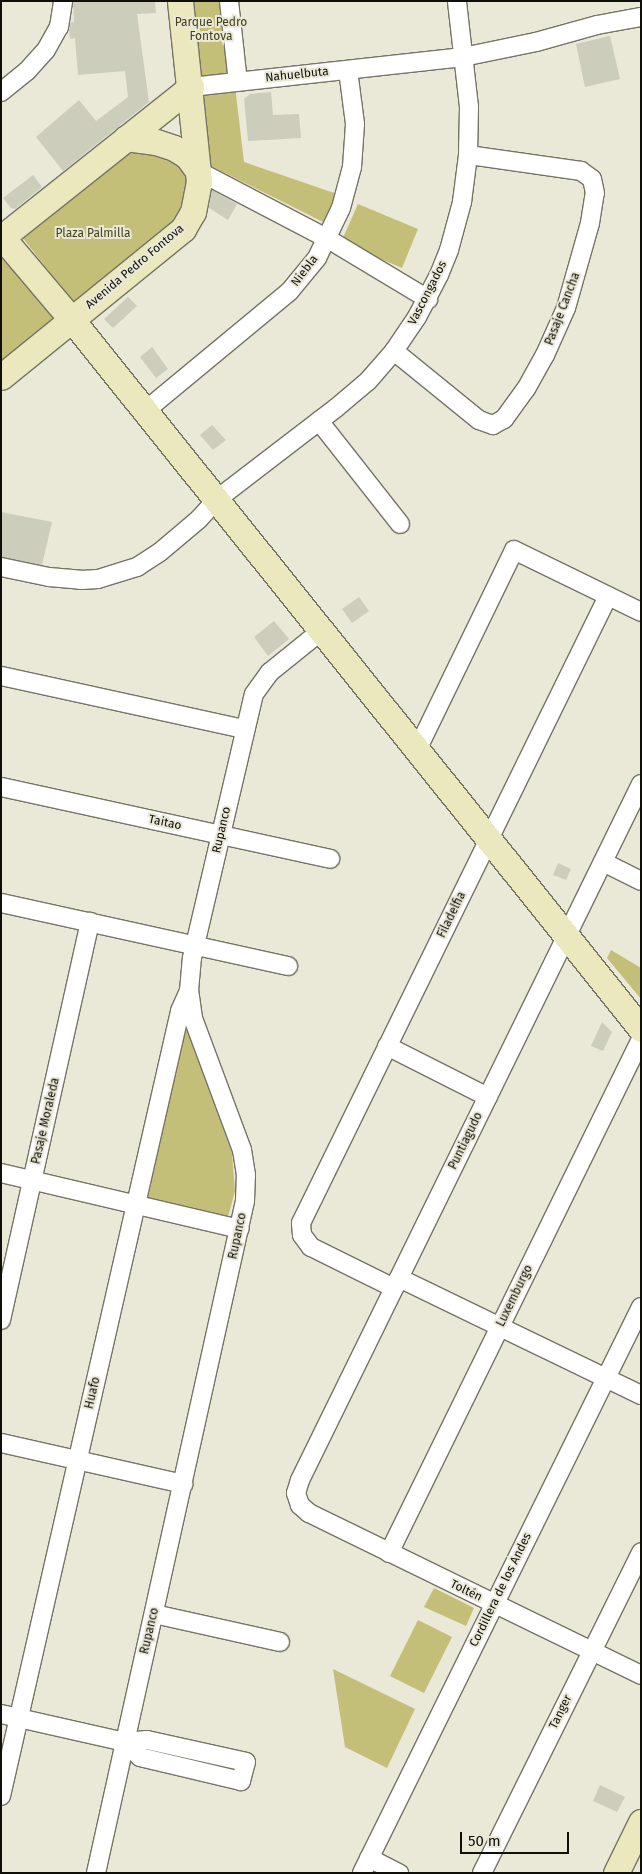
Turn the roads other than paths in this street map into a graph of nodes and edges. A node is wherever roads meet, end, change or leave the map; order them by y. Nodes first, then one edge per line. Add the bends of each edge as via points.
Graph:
1 (63, 1) edge
2 (180, 1) edge
3 (229, 1) edge
4 (457, 1) edge
5 (641, 17) edge
6 (463, 57) junction
7 (348, 70) junction
8 (238, 82) junction
9 (190, 86) junction
10 (1, 92) edge
11 (126, 138) junction
12 (468, 155) junction
13 (198, 171) junction
14 (1, 237) edge
15 (328, 239) junction
16 (428, 299) junction
17 (72, 320) junction
18 (394, 351) junction
19 (1, 377) edge
20 (145, 411) junction
21 (319, 421) junction
22 (216, 500) junction
23 (400, 524) dead end
24 (1, 567) edge
25 (608, 596) junction
26 (641, 612) edge
27 (321, 631) junction
28 (1, 676) edge
29 (245, 730) junction
30 (417, 750) junction
31 (1, 787) edge
32 (639, 792) edge
33 (221, 835) junction
34 (488, 840) junction
35 (330, 859) dead end
36 (603, 862) junction
37 (641, 880) edge
38 (1, 903) edge
39 (90, 922) junction
40 (566, 937) junction
41 (195, 945) junction
42 (288, 966) dead end
43 (189, 990) junction
44 (641, 1029) edge
45 (641, 1039) edge
46 (387, 1046) junction
47 (488, 1097) junction
48 (1, 1174) edge
49 (32, 1181) junction
50 (136, 1205) junction
51 (240, 1229) junction
52 (397, 1283) junction
53 (641, 1307) edge
54 (1, 1320) edge
55 (500, 1327) junction
56 (606, 1378) junction
57 (641, 1395) edge
58 (1, 1443) edge
59 (78, 1460) junction
60 (183, 1484) junction
61 (297, 1500) joint
62 (641, 1552) edge
63 (389, 1553) junction
64 (494, 1605) junction
65 (154, 1614) junction
66 (280, 1642) dead end
67 (591, 1652) junction
68 (641, 1676) edge
69 (1, 1714) edge
70 (19, 1718) junction
71 (125, 1742) junction
72 (1, 1796) edge
73 (641, 1822) edge
74 (366, 1865) edge
75 (102, 1872) edge
76 (399, 1873) edge
77 (482, 1873) edge
78 (616, 1873) edge

1 - 10 street via 59,26 46,50
2 - 9 main road, Avenida Pedro Fontova
3 - 8 street
4 - 6 street, Vascongados
5 - 6 street, Nahuelbuta
6 - 7 street, Nahuelbuta
6 - 12 street, Vascongados via 469,107
7 - 8 street, Nahuelbuta
7 - 15 street, Niebla via 355,124 352,166 341,208
8 - 9 street, Nahuelbuta
9 - 11 main road
9 - 13 main road, Avenida Pedro Fontova
11 - 13 main road via 174,148 187,156
11 - 14 main road
12 - 16 street, Vascongados via 457,225
12 - 18 street, Pasaje Cancha via 580,171 592,179 595,193 590,223 566,308 533,377 504,419 497,424 479,420
13 - 15 street
13 - 17 main road, Avenida Pedro Fontova via 196,203 182,229
14 - 17 main road
15 - 16 street
15 - 20 street, Niebla via 289,292
16 - 18 street, Vascongados
17 - 19 main road, Avenida Pedro Fontova
17 - 20 main road
18 - 21 street, Vascongados via 368,381
20 - 22 main road
21 - 22 street, Vascongados
21 - 23 street
22 - 24 street, Vascongados via 160,552 137,567 118,574 81,580
22 - 27 main road
25 - 26 street
25 - 30 street via 514,550
25 - 34 street, Filadelfia
27 - 29 street, Rupanco via 259,684
27 - 30 main road
28 - 29 street
29 - 33 street, Rupanco
30 - 34 main road
31 - 33 street, Taitao
32 - 36 street, Puntiagudo
33 - 35 street, Taitao
33 - 41 street, Rupanco
34 - 40 main road
34 - 46 street, Filadelfia
36 - 37 street
36 - 40 street, Puntiagudo
38 - 39 street
39 - 41 street
39 - 49 street, Pasaje Moraleda
40 - 44 main road
40 - 47 street, Puntiagudo
41 - 42 street
41 - 43 street, Rupanco
43 - 50 street, Huafo via 180,1011
43 - 51 street, Rupanco via 197,1031 242,1150 246,1188
45 - 55 street, Luxemburgo
46 - 47 street
46 - 52 street, Filadelfia via 303,1217 302,1235 311,1247
47 - 52 street, Puntiagudo
48 - 49 street
49 - 50 street
49 - 54 street, Pasaje Moraleda
50 - 51 street
50 - 59 street, Huafo
51 - 60 street, Rupanco
52 - 55 street
52 - 61 street, Puntiagudo via 297,1486
53 - 56 street, Cordillera de los Andes
55 - 56 street
55 - 63 street, Luxemburgo
56 - 57 street
56 - 64 street, Cordillera de los Andes
58 - 59 street
59 - 60 street
59 - 70 street, Huafo
60 - 65 street, Rupanco
61 - 63 street, Toltén via 309,1513
62 - 67 street, Tanger
63 - 64 street, Toltén
64 - 67 street, Toltén
64 - 74 street, Cordillera de los Andes
65 - 66 street
65 - 71 street, Rupanco
67 - 68 street, Toltén
67 - 77 street, Tanger
69 - 70 street
70 - 71 street
70 - 72 street, Huafo
71 - 71 street via 140,1757 241,1781 246,1762 147,1740
71 - 75 street, Rupanco
73 - 78 main road
74 - 76 street

